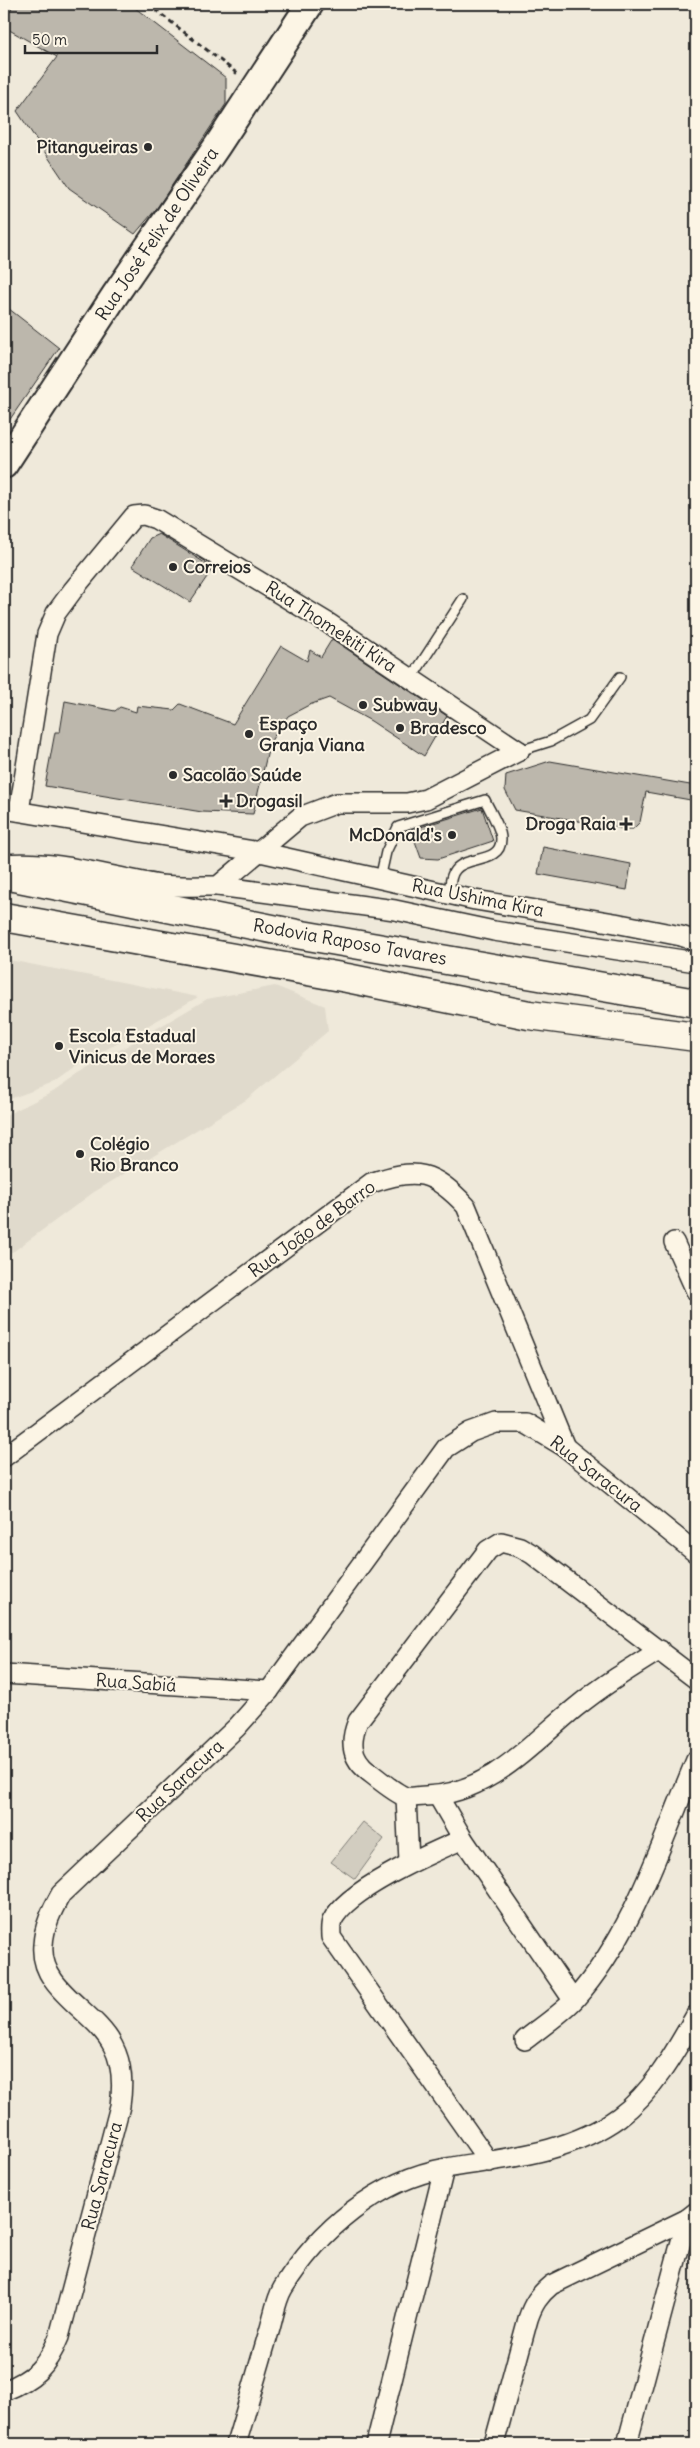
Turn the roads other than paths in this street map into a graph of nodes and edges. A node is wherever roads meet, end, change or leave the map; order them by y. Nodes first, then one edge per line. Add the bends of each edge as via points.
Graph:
1 (310, 4) edge
2 (4, 465) edge
3 (463, 599) dead end
4 (620, 677) dead end
5 (411, 679) junction
6 (519, 751) junction
7 (11, 810) edge
8 (260, 852) junction
9 (4, 864) edge
10 (4, 875) edge
11 (380, 879) junction
12 (218, 886) junction
13 (448, 894) junction
14 (4, 917) edge
15 (696, 941) edge
16 (696, 962) edge
17 (696, 1003) edge
18 (696, 1037) edge
19 (674, 1242) dead end
20 (696, 1291) edge
21 (566, 1447) junction
22 (4, 1456) edge
23 (696, 1553) edge
24 (660, 1650) junction
25 (4, 1674) edge
26 (696, 1679) edge
27 (269, 1692) junction
28 (696, 1760) edge
29 (438, 1796) junction
30 (406, 1797) junction
31 (463, 1839) junction
32 (409, 1862) junction
33 (574, 2000) junction
34 (696, 2015) edge
35 (526, 2040) dead end
36 (489, 2162) junction
37 (444, 2168) junction
38 (692, 2216) edge
39 (4, 2391) edge
40 (236, 2444) edge
41 (376, 2444) edge
42 (494, 2444) edge
43 (627, 2444) edge

1 - 2 main road, Rua José Felix de Oliveira
3 - 5 lane
4 - 6 lane via 589,720 551,741
5 - 6 street, Rua Thomekiti Kira
5 - 7 street, Rua Thomekiti Kira via 328,623 156,519 134,516 56,613 47,634
6 - 8 street via 426,799 407,803 338,803 317,810 300,817
7 - 8 street, Rua Ushima Kira
8 - 11 street, Rua Ushima Kira
8 - 12 street
9 - 12 street via 23,862 99,872 162,885
10 - 17 highway, Rodovia Raposo Tavares via 302,935
11 - 13 street, Rua Ushima Kira
11 - 13 lane via 386,852 398,828 485,800 501,838 500,846 494,854 456,868
12 - 16 street via 395,910 494,931
13 - 15 street, Rua Ushima Kira via 615,923
14 - 18 highway, Rodovia Raposo Tavares via 347,978 529,1015
19 - 20 street
21 - 22 street, Rua João de Barro via 466,1206 447,1186 423,1175 399,1173 372,1183
21 - 23 street, Rua Saracura
21 - 27 street, Rua Saracura via 525,1423 496,1423 471,1432 446,1448
24 - 26 street
24 - 29 street via 614,1678 523,1755 486,1779
24 - 30 street via 532,1554 501,1542 488,1550 387,1681 353,1732 352,1744 361,1766
25 - 27 street, Rua Sabiá
27 - 39 street, Rua Saracura via 237,1727 60,1894 48,1919 42,1946 45,1966 58,1987 101,2028 113,2046 123,2086 60,2337 42,2369 25,2383
28 - 33 street via 629,1918 609,1953
29 - 30 street
29 - 31 street
30 - 32 street
31 - 32 street
31 - 33 street
32 - 36 street via 342,1908 333,1920 331,1936
33 - 35 street
34 - 36 street via 648,2090 618,2117 582,2137 540,2153
36 - 37 street
37 - 40 street via 403,2180 374,2196 324,2236 298,2266 282,2291
37 - 41 street
38 - 42 street via 551,2284 541,2294 528,2319
38 - 43 street

